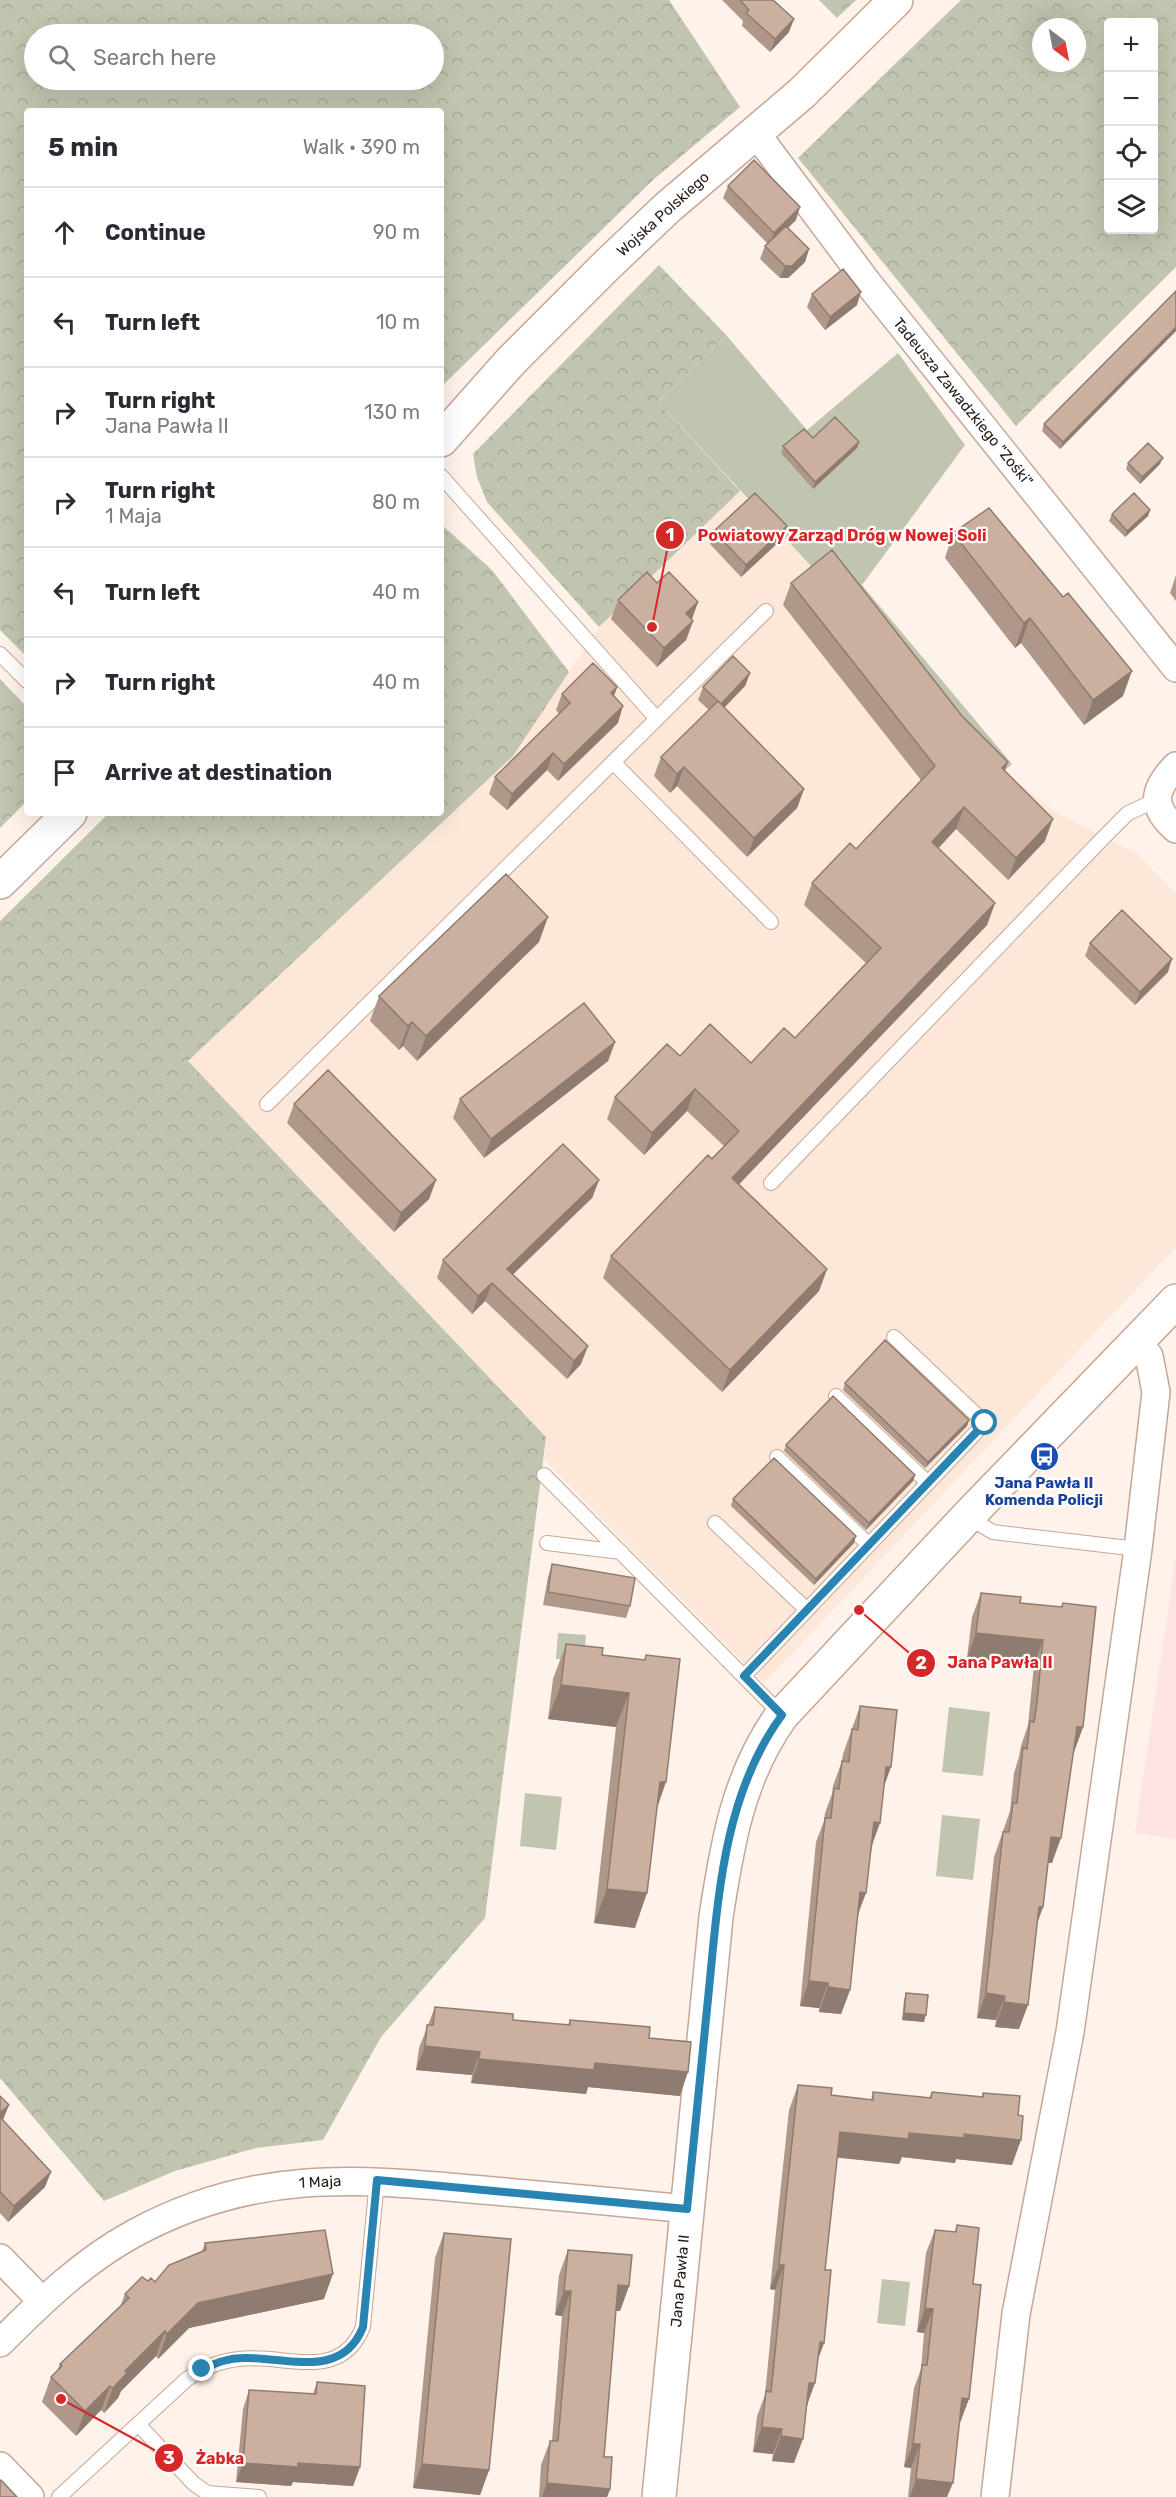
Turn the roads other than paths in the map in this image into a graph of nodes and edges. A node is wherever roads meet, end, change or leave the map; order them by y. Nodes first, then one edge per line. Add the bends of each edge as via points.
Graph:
1 (896, 0) edge
2 (755, 132) junction
3 (444, 437) edge
4 (444, 479) edge
5 (766, 611) dead end
6 (0, 654) edge
7 (1176, 668) edge
8 (24, 678) edge
9 (657, 719) junction
10 (613, 762) junction
11 (1176, 766) edge
12 (1157, 800) junction
13 (67, 816) edge
14 (1176, 829) edge
15 (0, 882) edge
16 (771, 922) dead end
17 (267, 1104) dead end
18 (771, 1183) dead end
19 (1176, 1301) edge
20 (894, 1337) dead end
21 (1137, 1341) junction
22 (836, 1396) edge
23 (777, 1457) edge
24 (544, 1475) dead end
25 (928, 1484) junction
26 (970, 1515) junction
27 (715, 1523) dead end
28 (547, 1543) dead end
29 (869, 1545) junction
30 (1138, 1550) junction
31 (621, 1552) junction
32 (807, 1610) junction
33 (744, 1676) junction
34 (782, 1715) junction
35 (377, 2180) junction
36 (687, 2209) junction
37 (0, 2258) edge
38 (42, 2301) junction
39 (0, 2343) edge
40 (138, 2424) junction
41 (0, 2466) edge
42 (30, 2497) edge
43 (59, 2497) edge
44 (259, 2497) edge
45 (659, 2497) edge
46 (995, 2497) edge

1 - 2 street, Wojska Polskiego via 802,93
2 - 3 street, Wojska Polskiego via 590,282 512,360
2 - 7 street, Tadeusza Zawadzkiego "Zośki" via 867,282
4 - 9 lane
5 - 9 lane
6 - 8 lane
9 - 10 lane
10 - 16 lane
10 - 17 lane
11 - 12 street via 1163,779
12 - 14 street via 1160,812
12 - 18 lane via 1128,813
13 - 15 street
19 - 21 street, Jana Pawła II
20 - 25 lane via 985,1423
21 - 26 street, Jana Pawła II
21 - 30 street via 1149,1356 1156,1392
22 - 25 lane
23 - 29 lane
24 - 31 lane
25 - 29 lane
26 - 30 lane via 993,1532
26 - 34 street, Jana Pawła II
27 - 32 lane
28 - 31 lane
29 - 32 lane
30 - 46 street via 1070,2032 1018,2304
31 - 33 lane
32 - 33 lane
33 - 34 lane
34 - 36 street, Jana Pawła II via 747,1776 725,1860
35 - 36 street, 1 Maja
35 - 38 street, 1 Maja via 286,2184 206,2204 133,2234
35 - 40 lane via 363,2327 355,2344 340,2356 318,2363 242,2358 220,2361 187,2379
36 - 45 street, Jana Pawła II
37 - 38 street
38 - 39 street, 1 Maja
40 - 43 lane
40 - 44 lane via 207,2493
41 - 42 street

